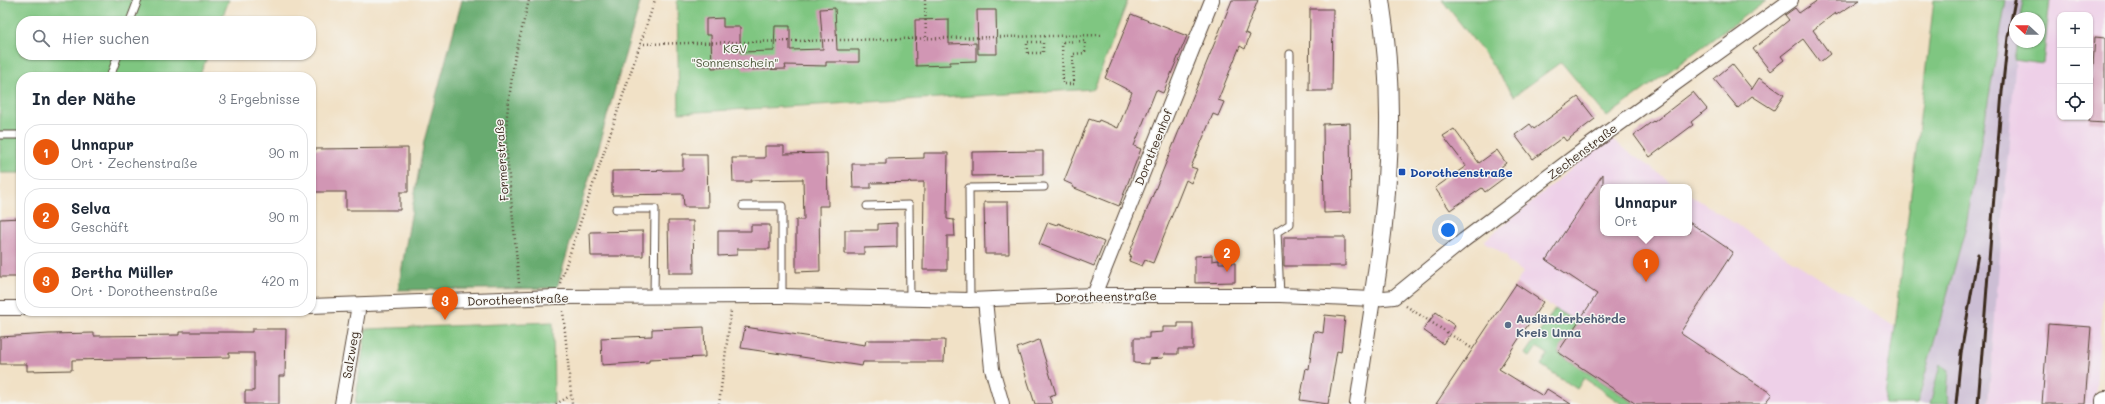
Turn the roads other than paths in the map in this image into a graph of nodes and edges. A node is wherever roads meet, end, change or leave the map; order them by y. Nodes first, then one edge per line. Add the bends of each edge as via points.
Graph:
1 (138, 0) edge
2 (1212, 0) edge
3 (1380, 0) edge
4 (1791, 0) edge
5 (132, 16) edge
6 (1290, 54) dead end
7 (116, 60) edge
8 (112, 72) edge
9 (16, 134) edge
10 (0, 135) edge
11 (1044, 187) dead end
12 (743, 206) dead end
13 (867, 206) dead end
14 (616, 209) dead end
15 (1094, 295) junction
16 (1280, 295) junction
17 (782, 296) junction
18 (654, 297) junction
19 (910, 299) junction
20 (1373, 299) junction
21 (970, 300) junction
22 (985, 300) junction
23 (358, 305) junction
24 (316, 306) edge
25 (0, 308) edge
26 (16, 308) edge
27 (2105, 400) edge
28 (342, 404) edge
29 (1002, 404) edge
30 (1357, 404) edge
31 (2105, 404) edge

1 - 5 lane
2 - 15 street, Dorotheenhof
3 - 20 street via 1386,36 1390,134 1386,198
4 - 20 street, Zechenstraße via 1596,140 1464,240 1394,297
6 - 16 lane via 1290,224 1277,232
7 - 8 lane
9 - 10 lane
11 - 21 lane via 969,188
12 - 17 lane via 782,206
13 - 19 lane via 909,205
14 - 18 lane via 655,209
15 - 16 street, Dorotheenstraße
15 - 22 street, Dorotheenstraße
16 - 20 street, Dorotheenstraße
17 - 18 street, Dorotheenstraße
17 - 19 street, Dorotheenstraße
18 - 23 street, Dorotheenstraße via 520,298
19 - 21 street, Dorotheenstraße
20 - 30 street
21 - 22 street, Dorotheenstraße
22 - 29 street via 992,369
23 - 24 street, Dorotheenstraße
23 - 28 street, Salzweg
25 - 26 street
27 - 31 street

